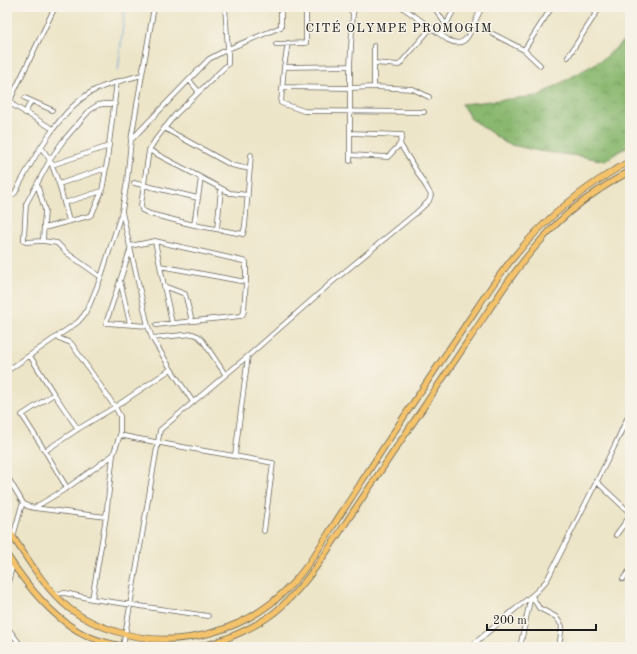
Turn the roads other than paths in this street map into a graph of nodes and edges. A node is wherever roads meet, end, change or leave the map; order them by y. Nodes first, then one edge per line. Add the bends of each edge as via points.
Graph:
1 (55, 7) edge
2 (154, 7) edge
3 (226, 7) edge
4 (281, 7) edge
5 (306, 7) edge
6 (345, 7) edge
7 (357, 7) edge
8 (402, 7) edge
9 (434, 7) edge
10 (455, 7) edge
11 (482, 7) edge
12 (552, 7) edge
13 (600, 7) edge
14 (353, 12) junction
15 (446, 25) junction
16 (431, 28) junction
17 (493, 34) dead end
18 (441, 35) junction
19 (288, 43) junction
20 (276, 44) dead end
21 (374, 46) dead end
22 (228, 49) junction
23 (524, 50) junction
24 (568, 57) dead end
25 (374, 63) junction
26 (540, 64) dead end
27 (350, 66) junction
28 (284, 67) junction
29 (142, 75) junction
30 (189, 80) junction
31 (117, 81) junction
32 (282, 87) junction
33 (374, 87) junction
34 (350, 88) junction
35 (199, 92) junction
36 (429, 97) dead end
37 (25, 98) dead end
38 (31, 101) junction
39 (115, 104) junction
40 (52, 110) dead end
41 (350, 111) junction
42 (424, 112) dead end
43 (25, 113) junction
44 (164, 128) junction
45 (52, 130) junction
46 (350, 133) junction
47 (131, 140) junction
48 (400, 144) junction
49 (109, 146) junction
50 (41, 147) junction
51 (149, 150) junction
52 (251, 155) dead end
53 (350, 155) junction
54 (50, 160) junction
55 (350, 161) dead end
56 (630, 161) edge
57 (52, 165) junction
58 (106, 168) junction
59 (250, 169) junction
60 (630, 171) edge
61 (201, 178) junction
62 (37, 184) junction
63 (59, 184) junction
64 (134, 184) dead end
65 (144, 186) junction
66 (221, 189) junction
67 (102, 191) junction
68 (248, 195) junction
69 (7, 198) edge
70 (198, 198) junction
71 (64, 203) junction
72 (122, 211) junction
73 (69, 221) junction
74 (194, 225) junction
75 (44, 228) junction
76 (216, 229) junction
77 (43, 241) junction
78 (155, 241) junction
79 (130, 248) junction
80 (160, 266) junction
81 (101, 277) junction
82 (120, 280) junction
83 (246, 282) junction
84 (164, 286) junction
85 (192, 321) junction
86 (172, 323) junction
87 (130, 324) junction
88 (156, 325) dead end
89 (148, 326) junction
90 (56, 337) junction
91 (152, 338) junction
92 (30, 356) junction
93 (248, 356) junction
94 (172, 369) junction
95 (7, 371) edge
96 (225, 374) junction
97 (54, 394) junction
98 (193, 402) junction
99 (115, 407) junction
100 (630, 412) edge
101 (624, 425) junction
102 (78, 429) junction
103 (630, 430) edge
104 (120, 435) junction
105 (158, 443) junction
106 (45, 451) junction
107 (113, 455) junction
108 (235, 455) junction
109 (7, 476) edge
110 (596, 481) junction
111 (67, 488) junction
112 (23, 504) junction
113 (34, 508) junction
114 (630, 514) edge
115 (106, 517) junction
116 (7, 528) edge
117 (264, 532) dead end
118 (616, 535) dead end
119 (13, 537) junction
120 (7, 555) edge
121 (13, 564) junction
122 (630, 570) edge
123 (623, 579) dead end
124 (7, 586) edge
125 (54, 594) junction
126 (532, 596) junction
127 (92, 599) junction
128 (131, 605) junction
129 (208, 616) dead end
130 (7, 627) edge
131 (126, 634) junction
132 (22, 647) edge
133 (125, 647) edge
134 (196, 647) edge
135 (470, 647) edge
136 (520, 647) edge
137 (558, 647) edge

1 - 43 street via 12,96 13,105
2 - 29 street
3 - 22 street
4 - 22 street via 281,27
5 - 19 street via 306,43
6 - 14 street
7 - 14 street
8 - 16 street
9 - 15 street
10 - 15 street
11 - 18 street via 465,40 454,43
12 - 23 street
13 - 24 street
14 - 27 street
15 - 18 street
16 - 18 street
16 - 25 street via 398,65
17 - 23 street
19 - 20 street
19 - 28 street
21 - 25 street
22 - 30 street via 209,59
22 - 35 street via 228,64
23 - 26 street
25 - 33 street
27 - 28 street
27 - 34 street
28 - 32 street
29 - 31 street
29 - 47 street
30 - 35 street
30 - 47 street
31 - 39 street
31 - 45 street via 94,90 76,104
32 - 34 street
32 - 41 street via 281,104 304,111
33 - 34 street
33 - 36 street via 413,89
34 - 41 street
35 - 44 street
37 - 38 street
38 - 40 street
38 - 43 street
39 - 49 street
39 - 54 street via 98,105 90,110
41 - 42 street
41 - 46 street
43 - 45 street
44 - 51 street
44 - 59 street via 231,165
45 - 50 street
46 - 48 street via 402,135
46 - 53 street
47 - 72 street
48 - 53 street via 388,157
48 - 93 street via 431,195 429,200
49 - 57 street
49 - 58 street
50 - 54 street
50 - 69 street via 15,193
51 - 61 street
51 - 65 street
52 - 59 street
53 - 55 street
54 - 57 street
54 - 62 street
56 - 131 highway via 593,183 566,204 513,258 402,420 311,561 291,585 254,615 215,632 199,636 150,639
57 - 63 street
58 - 63 street
58 - 67 street
59 - 68 street
60 - 134 highway via 598,190 572,210 521,264 317,566 296,593 260,623 222,640
61 - 66 street
61 - 70 street
62 - 75 street via 45,210
62 - 77 street via 26,204 24,240
63 - 71 street
64 - 65 street
65 - 70 street
65 - 74 street via 142,210
66 - 68 street
66 - 76 street
67 - 71 street
67 - 73 street via 92,214
68 - 76 street via 243,234
70 - 74 street
71 - 73 street
72 - 79 street
72 - 81 street
73 - 75 street
74 - 76 street
75 - 77 street
77 - 81 street via 57,243
78 - 79 street
78 - 80 street
78 - 83 street via 246,262
79 - 82 street
79 - 89 street
80 - 83 street
80 - 84 street
81 - 90 street via 84,315
82 - 87 street
82 - 87 street via 106,323
83 - 85 street via 244,311 241,316
84 - 85 street via 185,294
84 - 86 street
85 - 86 street
86 - 88 street
87 - 89 street
89 - 91 street
90 - 92 street
90 - 99 street via 72,343
91 - 94 street
91 - 96 street via 193,334 198,336
92 - 95 street
92 - 97 street
93 - 96 street
93 - 108 street
94 - 98 street
94 - 99 street
96 - 98 street
97 - 102 street
97 - 106 street via 22,416
98 - 105 street via 160,430
99 - 102 street
99 - 104 street via 120,416
100 - 101 street
101 - 103 street
101 - 110 street
102 - 106 street
104 - 105 street
104 - 107 street
105 - 108 street
105 - 128 street
106 - 111 street
107 - 111 street
107 - 115 street
108 - 117 street via 273,462
109 - 112 street
110 - 114 street
110 - 126 street via 551,574
111 - 113 street
112 - 113 street
112 - 119 street
113 - 115 street
114 - 118 street
115 - 127 street
116 - 119 highway
119 - 125 highway
120 - 121 highway
121 - 124 street
121 - 133 highway via 37,595 78,631 99,641
122 - 123 street
125 - 127 street
125 - 131 highway via 83,618 103,628
126 - 135 street
126 - 136 street
126 - 137 street via 540,608 556,617 562,626
127 - 128 street
128 - 129 street
128 - 131 street
130 - 132 street
131 - 133 street

